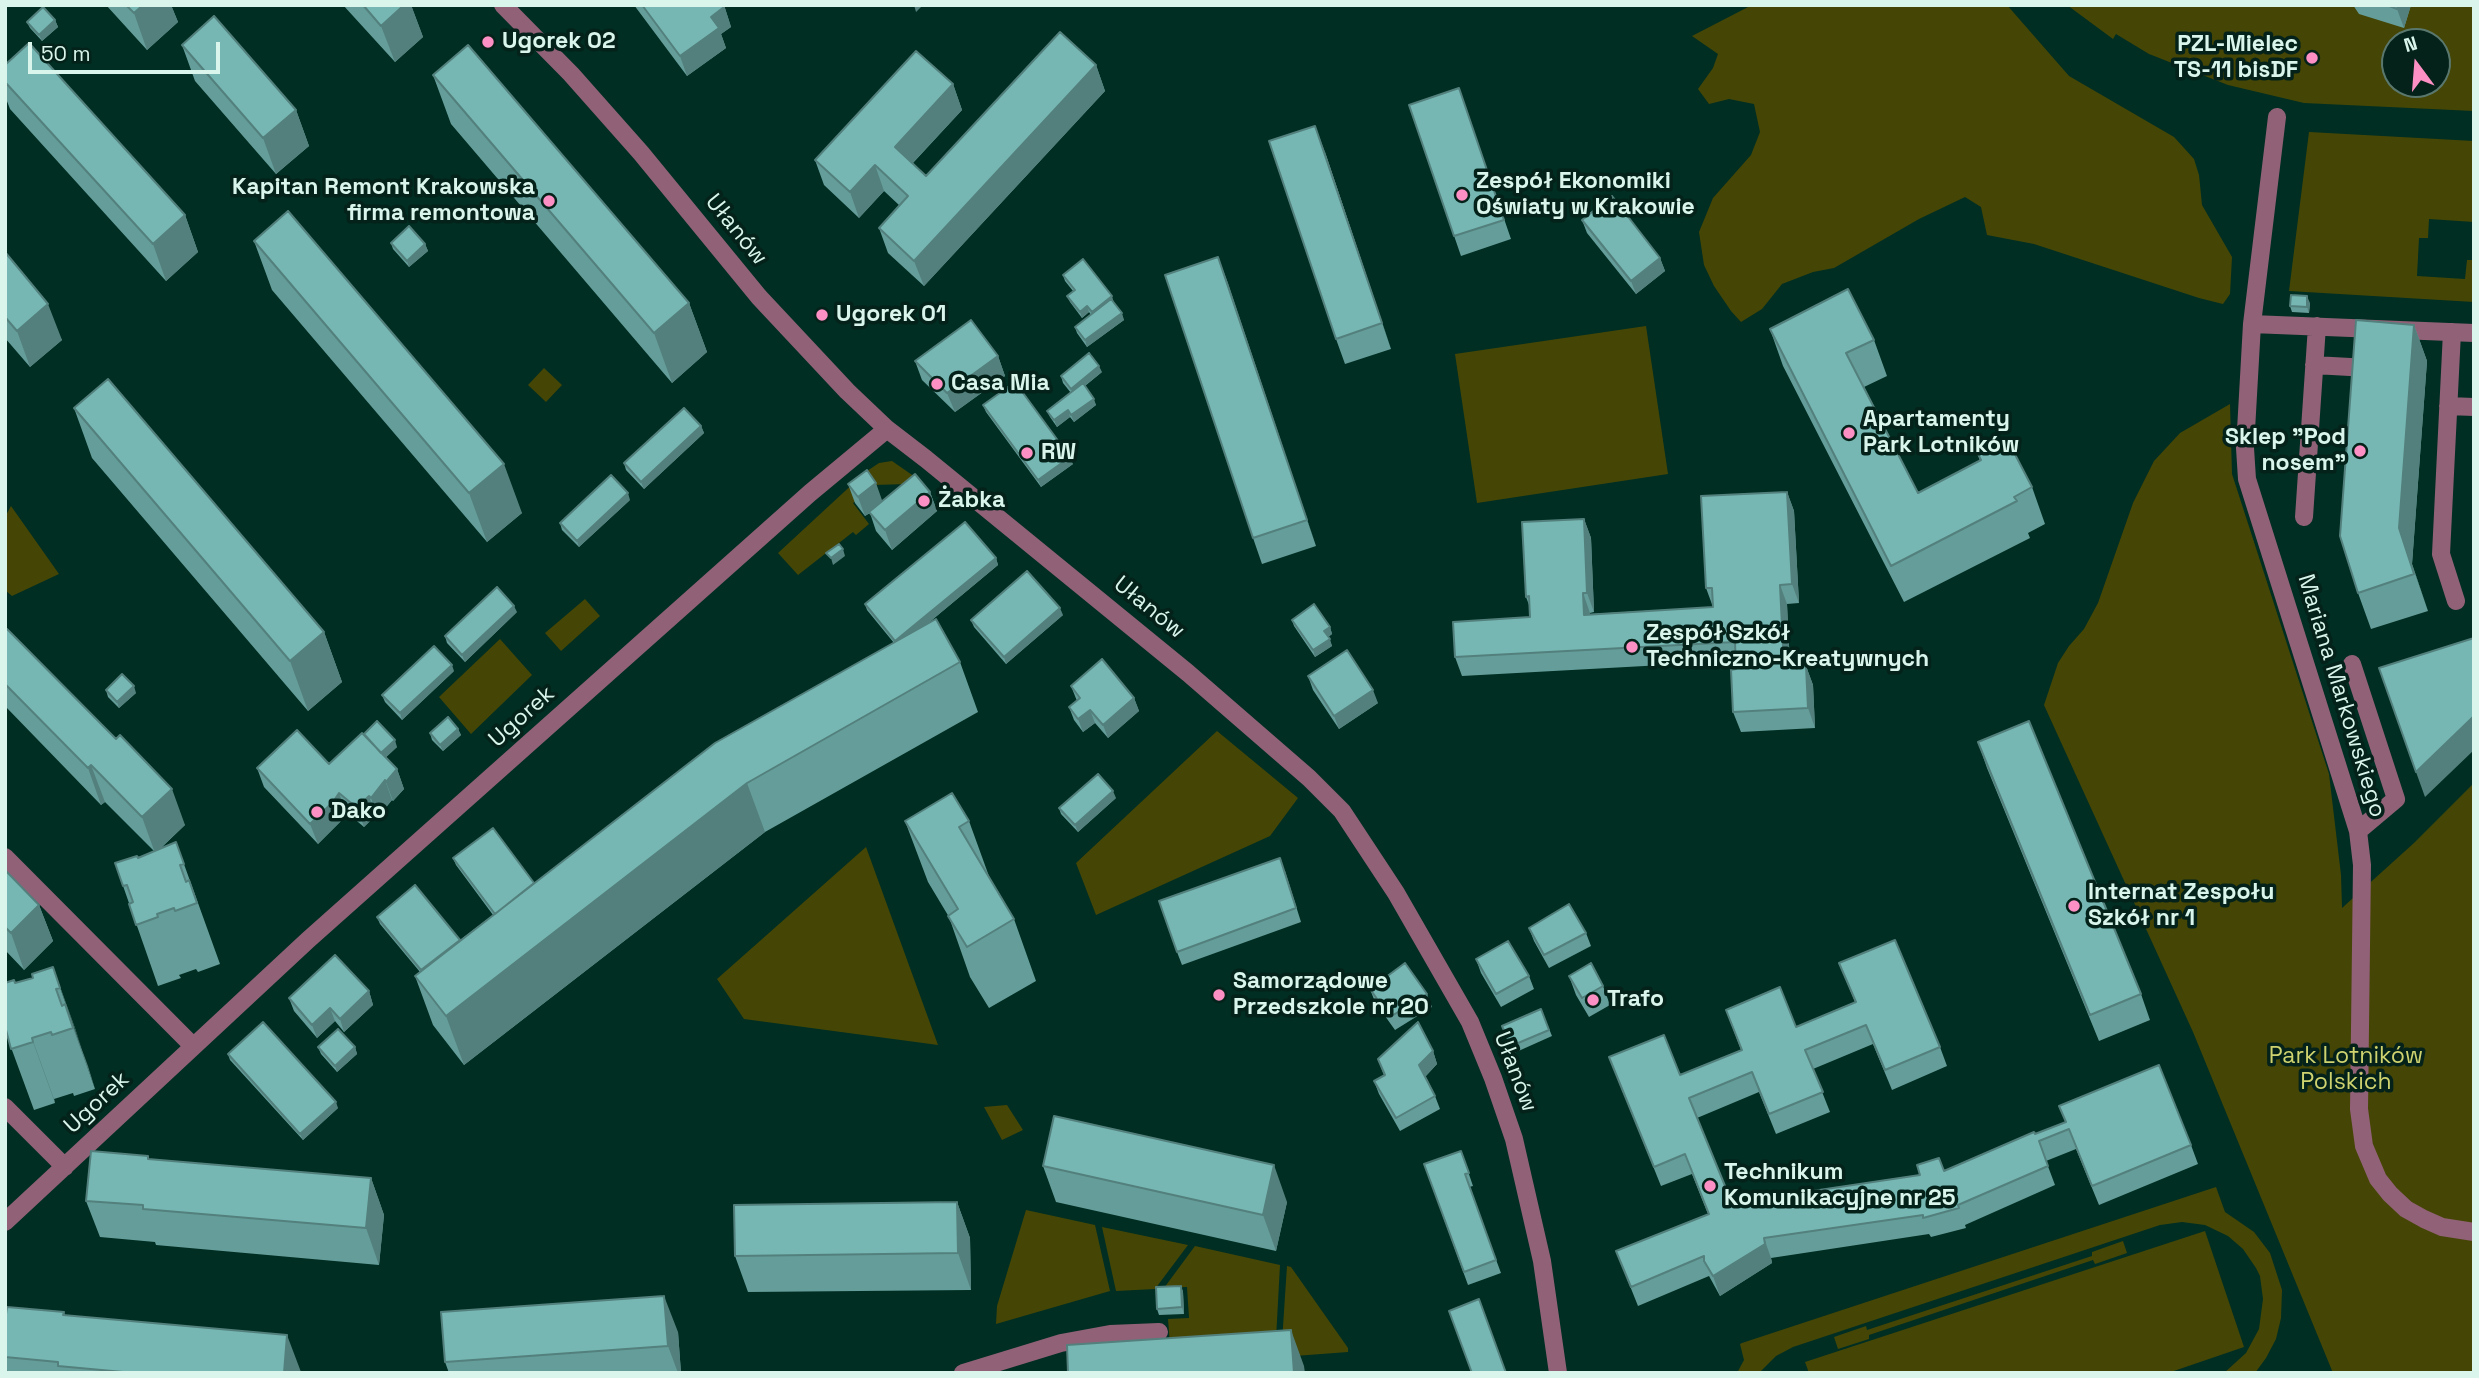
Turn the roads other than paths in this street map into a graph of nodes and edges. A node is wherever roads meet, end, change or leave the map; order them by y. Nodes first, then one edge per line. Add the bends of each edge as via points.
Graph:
1 (503, 5) edge
2 (2277, 117) dead end
3 (2252, 324) junction
4 (2316, 326) junction
5 (2452, 332) junction
6 (2474, 333) edge
7 (2314, 365) junction
8 (2368, 368) edge
9 (2448, 406) junction
10 (2474, 407) edge
11 (887, 429) junction
12 (2304, 517) dead end
13 (2456, 601) dead end
14 (2352, 664) dead end
15 (2358, 831) junction
16 (5, 857) edge
17 (193, 1046) junction
18 (5, 1107) edge
19 (65, 1167) junction
20 (5, 1222) edge
21 (2474, 1232) edge
22 (1159, 1332) dead end
23 (963, 1373) edge
24 (1558, 1373) edge

1 - 11 street, Ułanów via 632,143 760,298
2 - 3 street, Mariana Markowskiego
3 - 4 street
3 - 15 street, Mariana Markowskiego via 2247,479
4 - 5 street
4 - 7 street
5 - 6 street
5 - 9 street
7 - 8 street
7 - 12 street
9 - 10 street
9 - 13 street via 2441,554
11 - 17 street, Ugorek
11 - 24 street, Ułanów via 1133,626 1342,811 1464,1011 1493,1078 1514,1139 1542,1261
14 - 15 street via 2396,799
15 - 21 street, Mariana Markowskiego via 2362,865 2359,1109 2364,1146 2378,1179 2406,1209 2442,1227
16 - 17 street
17 - 19 street, Ugorek
18 - 19 street, Ugorek
19 - 20 street, Ugorek
22 - 23 street via 1083,1339

